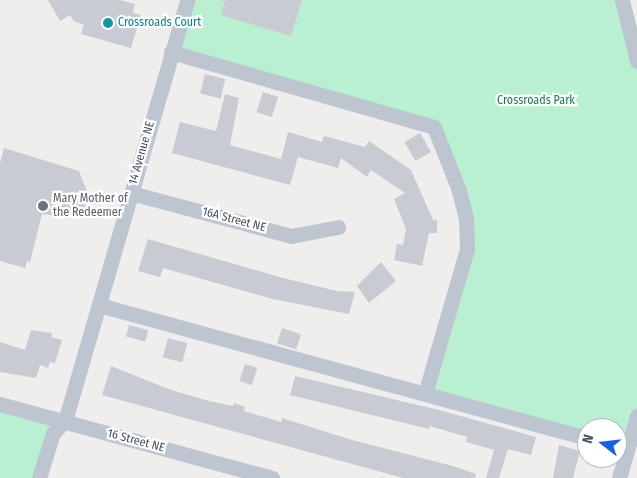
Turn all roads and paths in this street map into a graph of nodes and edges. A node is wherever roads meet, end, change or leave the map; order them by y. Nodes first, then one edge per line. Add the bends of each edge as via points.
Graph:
1 (187, 0) edge
2 (622, 0) edge
3 (171, 52) junction
4 (637, 62) edge
5 (131, 193) junction
6 (338, 227) dead end
7 (99, 305) junction
8 (425, 394) junction
9 (0, 404) edge
10 (637, 416) edge
11 (65, 421) junction
12 (577, 435) edge
13 (627, 450) edge
14 (39, 478) edge
15 (272, 478) edge

1 - 3 street, 14 Avenue NE
2 - 4 street
3 - 5 street, 14 Avenue NE
3 - 8 street via 434,127 449,157 459,190 466,218 467,249
5 - 6 street, 16A Street NE via 291,236
5 - 7 street, 14 Avenue NE
7 - 8 street
7 - 11 street, 14 Avenue NE
8 - 12 street
9 - 11 street, 16 Street NE
10 - 13 street
11 - 14 street, 14 Avenue NE via 53,433
11 - 15 street, 16 Street NE

